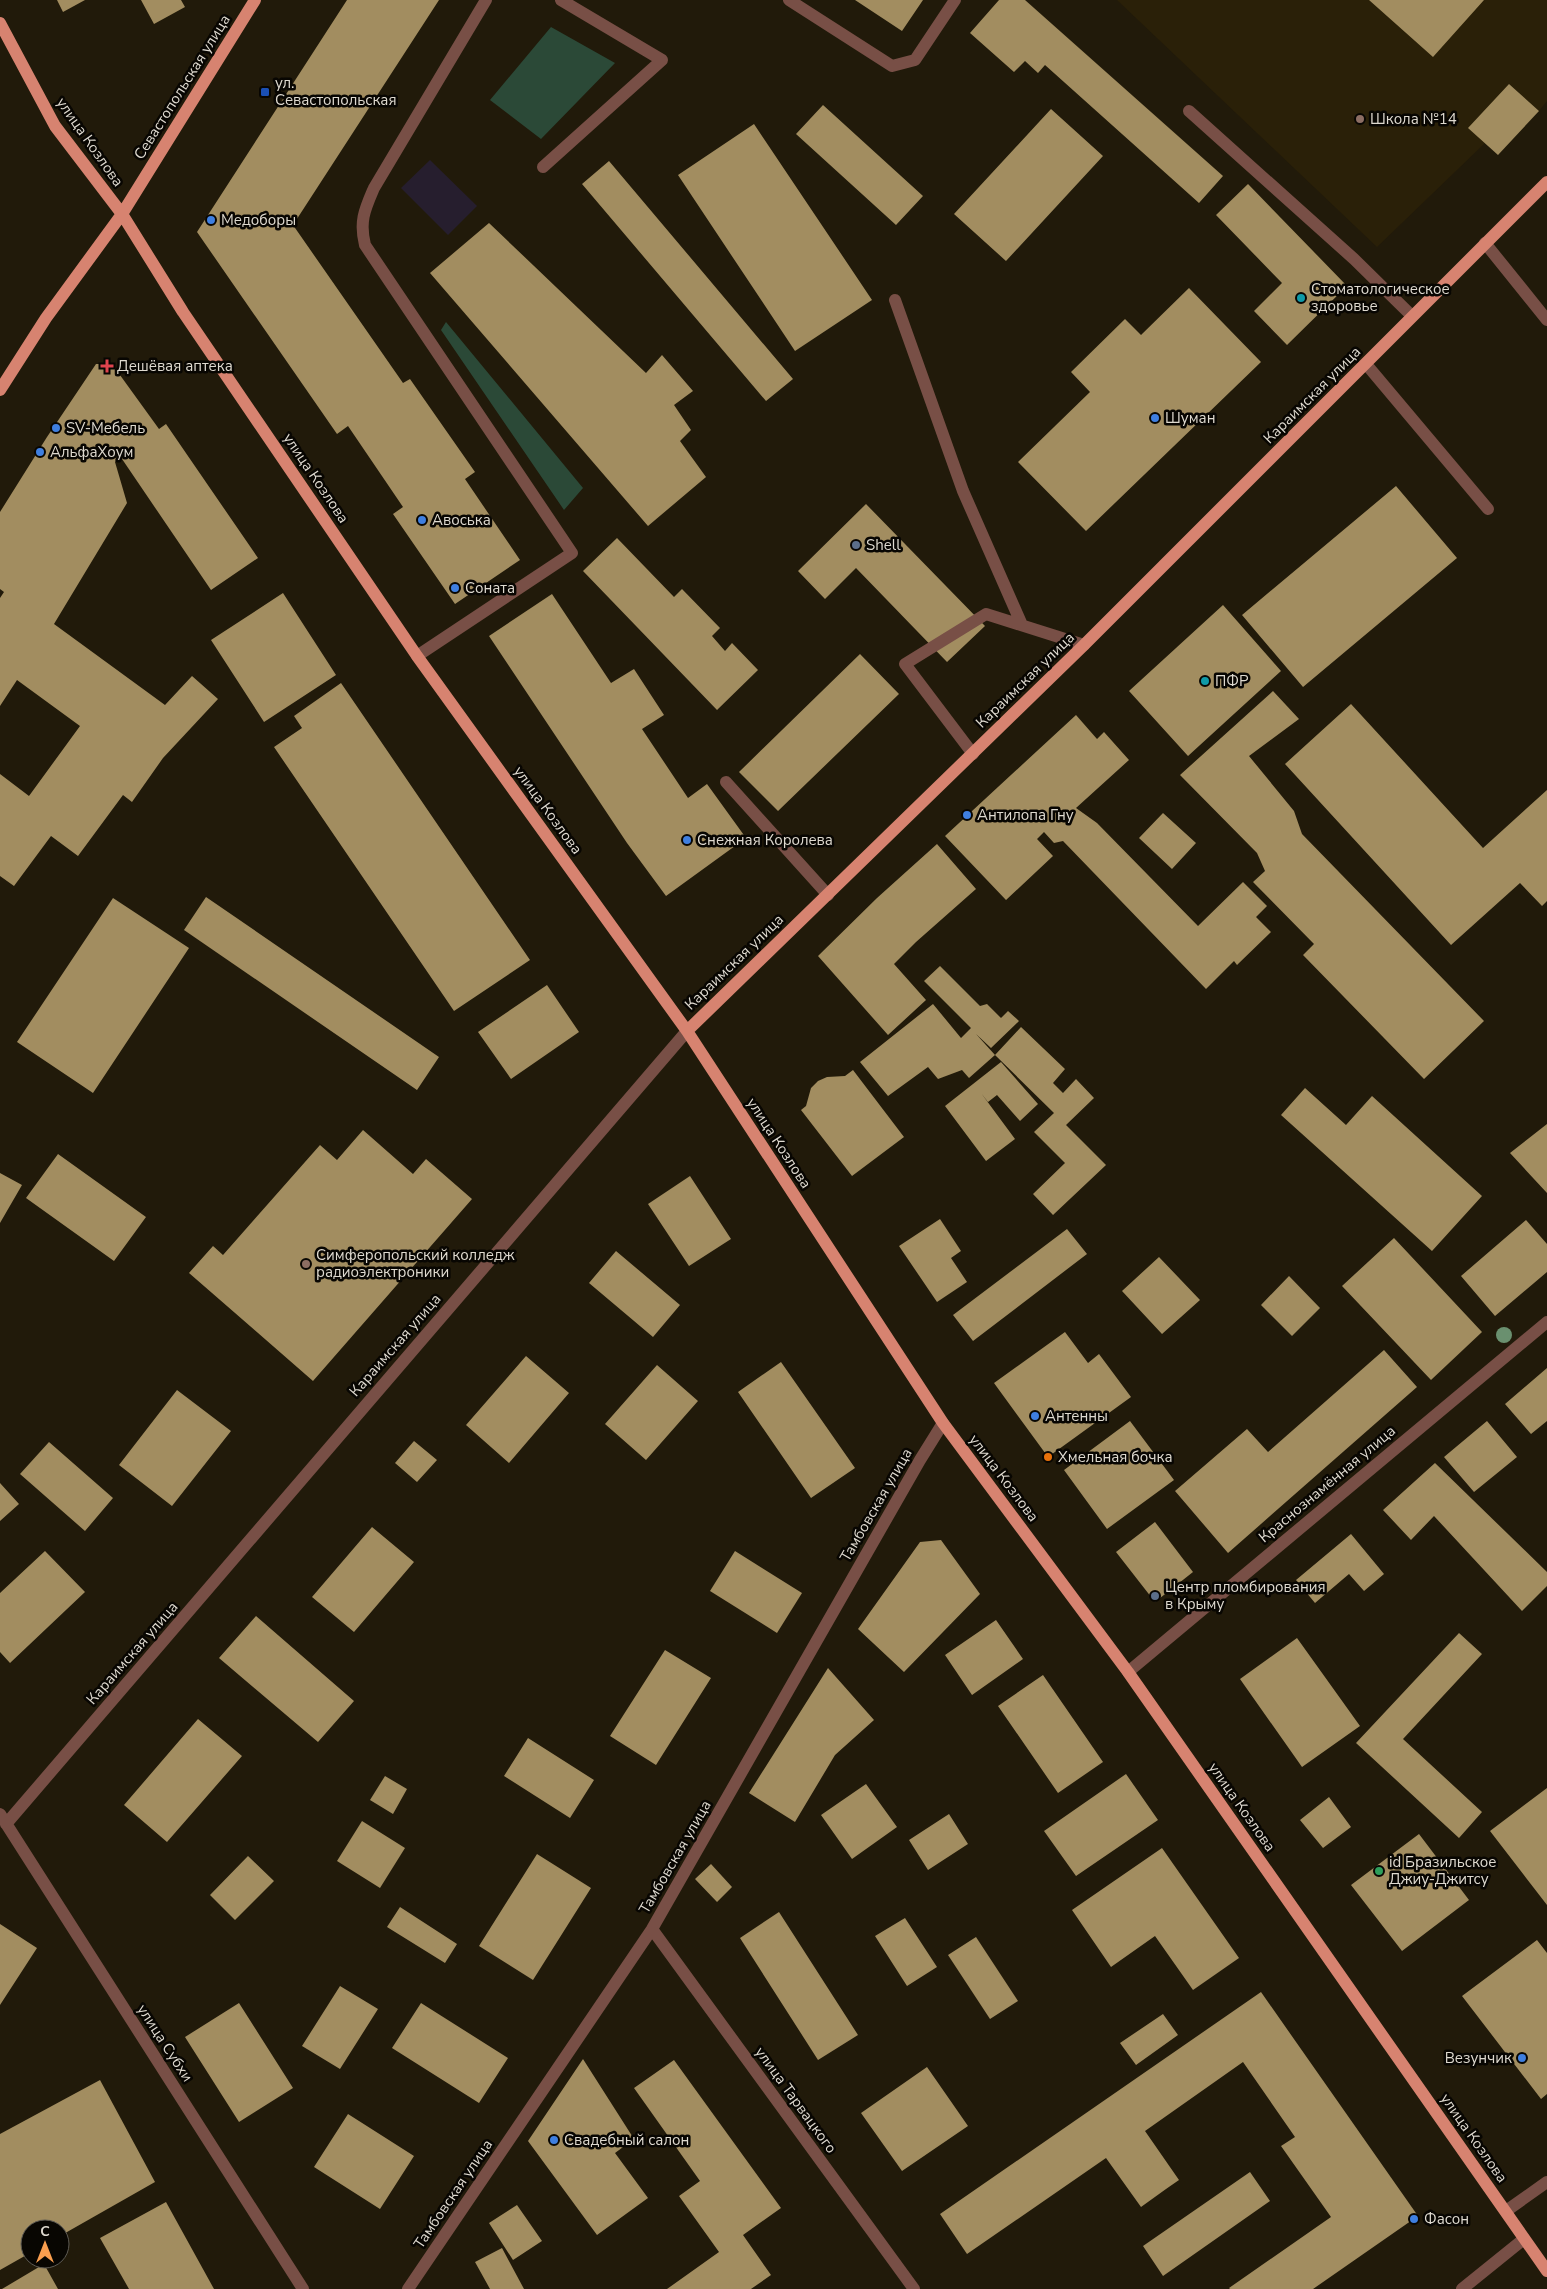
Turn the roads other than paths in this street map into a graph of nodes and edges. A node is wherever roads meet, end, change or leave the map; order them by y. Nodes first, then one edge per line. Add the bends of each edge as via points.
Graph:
1 (255, 0) edge
2 (486, 0) edge
3 (561, 0) edge
4 (789, 0) edge
5 (955, 0) edge
6 (0, 23) edge
7 (1189, 111) dead end
8 (544, 167) dead end
9 (1547, 182) edge
10 (122, 214) junction
11 (1485, 243) junction
12 (895, 300) dead end
13 (1412, 316) junction
14 (1547, 320) edge
15 (1366, 364) junction
16 (0, 390) edge
17 (1488, 509) dead end
18 (1022, 625) junction
19 (1084, 645) junction
20 (417, 656) junction
21 (972, 754) junction
22 (726, 782) dead end
23 (828, 895) junction
24 (686, 1031) junction
25 (1547, 1322) edge
26 (943, 1423) junction
27 (1128, 1672) junction
28 (3, 1819) edge
29 (652, 1929) junction
30 (1547, 2182) edge
31 (1506, 2211) junction
32 (1524, 2239) junction
33 (1547, 2271) edge
34 (304, 2289) edge
35 (408, 2289) edge
36 (914, 2289) edge
37 (1462, 2289) edge

1 - 10 main road, Севастопольская улица
2 - 20 street via 374,188 363,212 361,230 365,245 572,553
3 - 8 street via 662,60
4 - 5 street via 892,66 915,60
6 - 10 main road, улица Козлова via 55,126
7 - 13 street via 1354,259
9 - 11 main road, Караимская улица
10 - 16 main road, Севастопольская улица via 46,318
10 - 20 main road, улица Козлова via 183,312
11 - 13 main road, Караимская улица
11 - 14 street
12 - 18 street via 963,491
13 - 15 main road, Караимская улица
15 - 17 street
15 - 19 main road, Караимская улица
18 - 19 street
18 - 21 street via 986,614 905,664
19 - 21 main road, Караимская улица
20 - 24 main road, улица Козлова
21 - 23 main road, Караимская улица
22 - 23 street
23 - 24 main road, Караимская улица
24 - 26 main road, улица Козлова
24 - 28 street, Караимская улица
25 - 27 street, Краснознамённая улица
26 - 27 main road, улица Козлова
26 - 29 street, Тамбовская улица
27 - 31 main road, улица Козлова
28 - 34 street, улица Субхи
29 - 35 street, Тамбовская улица
29 - 36 street, улица Тарвацкого
30 - 31 street
31 - 32 main road, улица Козлова
32 - 33 main road, улица Козлова
32 - 37 street

